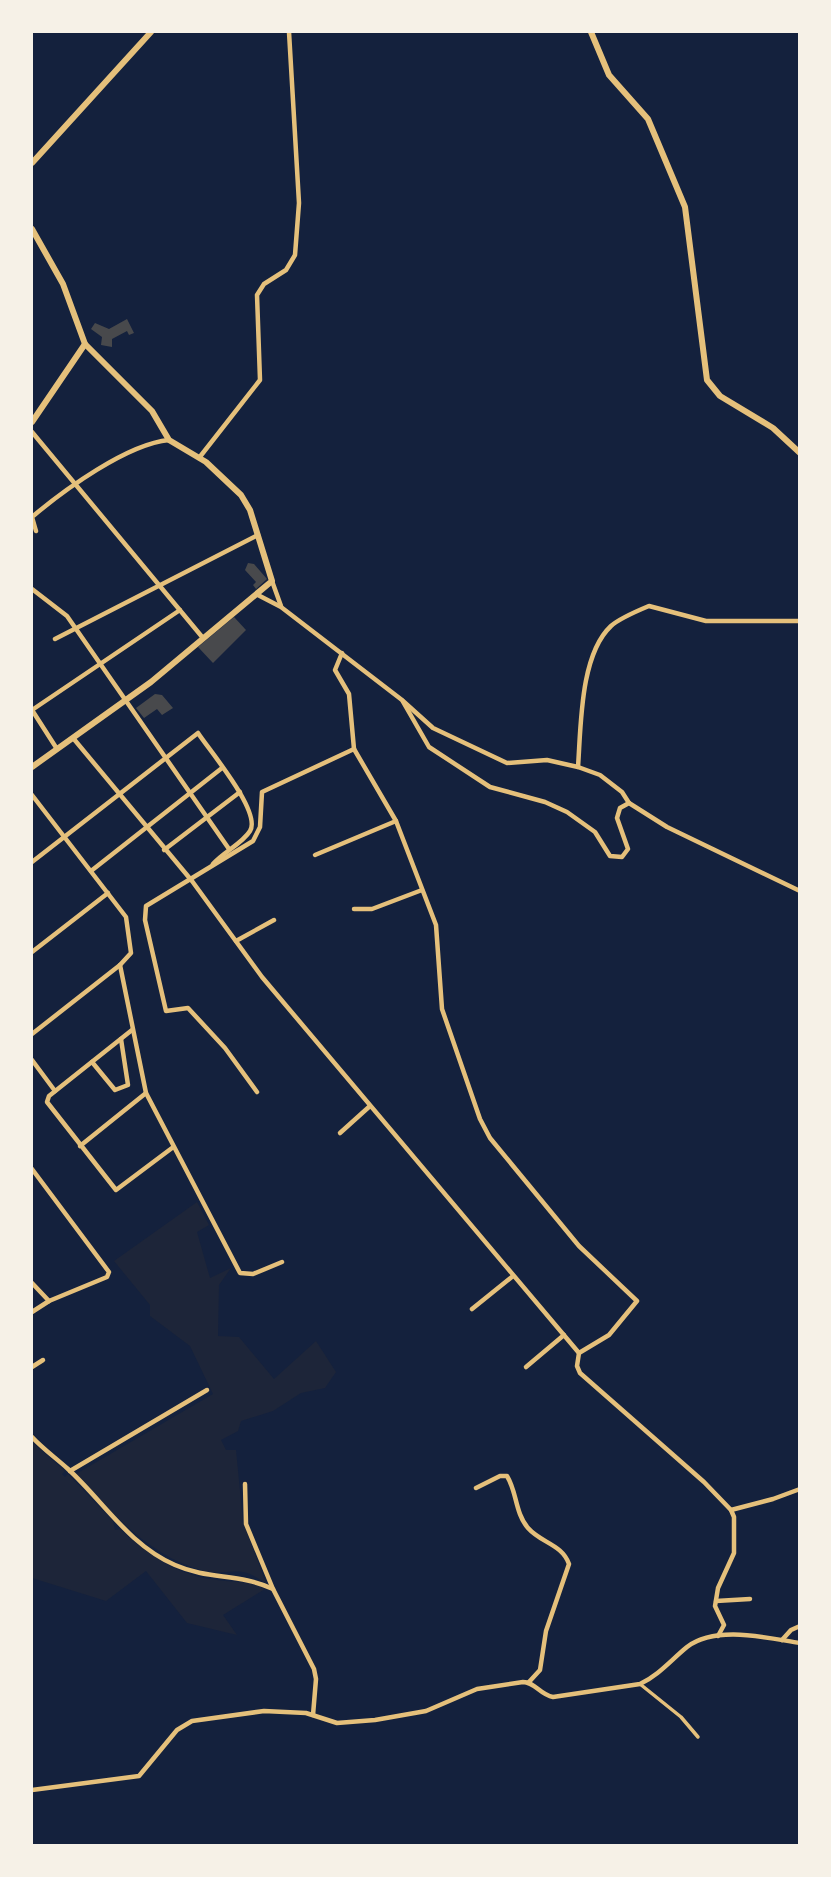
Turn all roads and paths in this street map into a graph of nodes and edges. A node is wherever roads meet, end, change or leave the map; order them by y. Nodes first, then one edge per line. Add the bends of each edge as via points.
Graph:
1 (151, 32) edge
2 (289, 32) edge
3 (591, 32) edge
4 (32, 163) edge
5 (32, 229) edge
6 (85, 344) junction
7 (32, 422) edge
8 (32, 432) edge
9 (169, 440) junction
10 (800, 453) edge
11 (199, 458) junction
12 (75, 484) junction
13 (36, 531) dead end
14 (259, 535) junction
15 (272, 581) junction
16 (159, 586) junction
17 (32, 589) edge
18 (256, 594) junction
19 (281, 607) junction
20 (180, 610) junction
21 (800, 621) edge
22 (75, 629) junction
23 (203, 638) junction
24 (55, 639) dead end
25 (342, 653) junction
26 (100, 665) junction
27 (402, 700) junction
28 (125, 701) junction
29 (32, 710) edge
30 (73, 738) junction
31 (57, 749) junction
32 (354, 749) junction
33 (165, 757) junction
34 (32, 767) edge
35 (578, 767) junction
36 (223, 768) junction
37 (240, 792) junction
38 (32, 794) edge
39 (118, 794) junction
40 (190, 794) junction
41 (629, 803) junction
42 (207, 817) junction
43 (396, 821) junction
44 (146, 828) junction
45 (64, 837) junction
46 (229, 849) junction
47 (164, 850) junction
48 (315, 855) dead end
49 (32, 862) edge
50 (212, 866) junction
51 (91, 871) junction
52 (189, 878) junction
53 (422, 890) junction
54 (800, 891) edge
55 (108, 892) junction
56 (354, 909) dead end
57 (274, 920) dead end
58 (236, 941) junction
59 (32, 952) edge
60 (120, 965) junction
61 (132, 1030) junction
62 (32, 1034) edge
63 (121, 1039) junction
64 (32, 1060) edge
65 (92, 1062) junction
66 (55, 1091) junction
67 (257, 1092) dead end
68 (146, 1093) junction
69 (370, 1107) junction
70 (340, 1133) dead end
71 (80, 1146) junction
72 (172, 1148) junction
73 (32, 1169) edge
74 (282, 1262) dead end
75 (513, 1276) junction
76 (32, 1283) edge
77 (49, 1301) junction
78 (472, 1310) dead end
79 (32, 1312) edge
80 (564, 1335) junction
81 (579, 1353) junction
82 (43, 1360) dead end
83 (32, 1367) edge
84 (526, 1367) dead end
85 (207, 1390) dead end
86 (32, 1437) edge
87 (70, 1471) junction
88 (245, 1484) dead end
89 (476, 1488) dead end
90 (800, 1489) edge
91 (731, 1510) junction
92 (273, 1589) junction
93 (750, 1599) dead end
94 (716, 1601) junction
95 (800, 1626) edge
96 (718, 1636) junction
97 (782, 1640) junction
98 (800, 1643) edge
99 (529, 1682) junction
100 (640, 1684) junction
101 (313, 1715) junction
102 (698, 1737) dead end
103 (32, 1790) edge

1 - 4 street
2 - 11 street via 299,203 295,255 286,270 257,295 260,380
3 - 10 street via 609,75 648,118 685,207 707,380 720,396 773,429
5 - 6 street via 63,284
6 - 7 street
6 - 9 street via 152,411
8 - 12 street
9 - 11 street
9 - 12 street via 144,447
11 - 14 street via 241,495
12 - 13 street via 32,517
12 - 16 street
14 - 15 street
14 - 16 street
15 - 18 street
15 - 19 street
16 - 20 street
16 - 22 street
17 - 22 street via 67,616
18 - 19 street
18 - 23 street
19 - 25 street
20 - 23 street
20 - 26 street
21 - 35 street via 706,621 649,606 619,620 594,648 590,662
22 - 24 street
22 - 26 street
23 - 28 street
25 - 27 street
25 - 32 street via 335,670 349,694
26 - 28 street
26 - 29 street
27 - 35 street via 433,727 507,763 547,760
27 - 41 street via 429,747 490,787 567,812 595,832 616,858 628,849 617,818 620,808
28 - 30 street
28 - 33 street
29 - 31 street
30 - 31 street
30 - 39 street
31 - 34 street
32 - 43 street
32 - 50 street via 262,792 260,827 253,841
33 - 36 street via 198,733
33 - 39 street
33 - 40 street
35 - 41 street via 600,775
36 - 37 street
36 - 40 street
37 - 42 street
37 - 46 street via 252,822 250,831
38 - 45 street
39 - 44 street
39 - 45 street
40 - 42 street
40 - 44 street
41 - 54 street via 667,828
42 - 46 street
42 - 47 street
43 - 48 street
43 - 53 street
44 - 47 street
44 - 51 street
45 - 49 street
45 - 51 street
46 - 50 street
47 - 52 street
50 - 52 street
51 - 55 street
52 - 58 street
52 - 67 street via 148,902 144,911 166,1011 188,1009 225,1048
53 - 56 street via 372,909
53 - 81 street via 436,925 442,1009 489,1138 579,1246 637,1301 614,1331
55 - 59 street
55 - 60 street via 126,917 132,945
57 - 58 street
58 - 69 street
60 - 61 street
60 - 62 street
61 - 63 street
61 - 68 street
63 - 65 street
63 - 65 street via 128,1085 122,1090 115,1090
64 - 66 street
65 - 66 street
66 - 71 street via 49,1096 49,1108
68 - 71 street
68 - 72 street
69 - 70 street
69 - 75 street
71 - 72 street via 117,1190
72 - 74 street via 240,1273 253,1274
73 - 77 street via 109,1272 107,1278
75 - 78 street
75 - 80 street
76 - 77 street
77 - 79 street
80 - 81 street
80 - 84 street
81 - 91 street via 580,1373
82 - 83 street
85 - 87 street
86 - 87 street
87 - 92 street via 119,1524 161,1558 206,1575 244,1577
88 - 92 street via 246,1524
89 - 99 street via 507,1476 528,1528 555,1546 569,1564 546,1631 540,1670
90 - 91 street
91 - 94 street via 734,1553
92 - 101 street via 314,1670
93 - 94 street
94 - 96 street via 724,1625
95 - 97 street
96 - 97 street
96 - 100 street via 694,1643
97 - 98 street
99 - 100 street via 544,1696 553,1697
99 - 101 street via 477,1689 426,1710 356,1722 337,1723
100 - 102 street
101 - 103 street via 264,1711 192,1721 177,1730 139,1776

